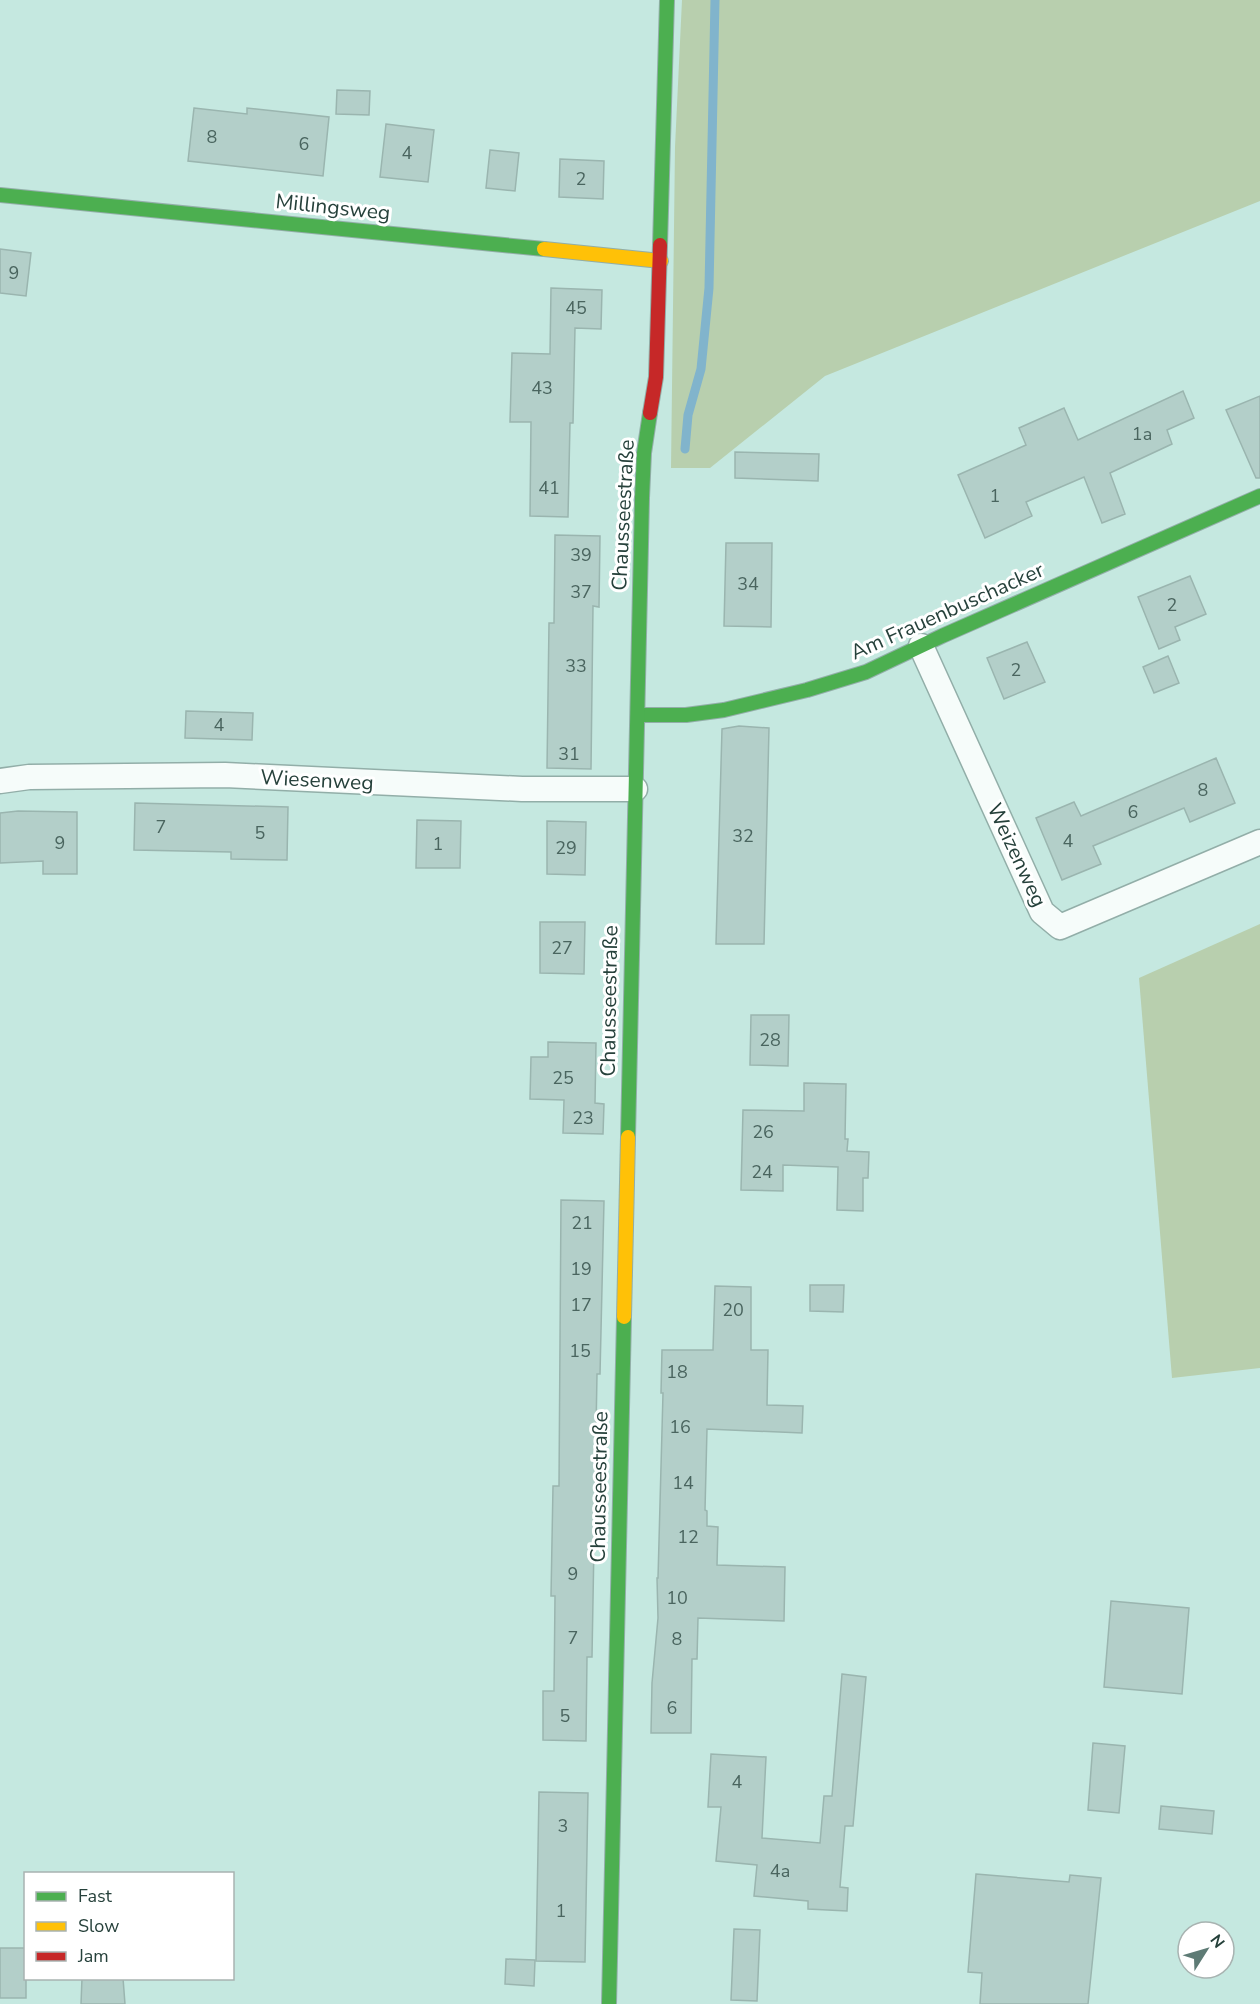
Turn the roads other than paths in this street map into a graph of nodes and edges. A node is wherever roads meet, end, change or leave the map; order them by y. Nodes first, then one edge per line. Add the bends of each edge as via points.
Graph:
1 (667, 0) edge
2 (0, 195) edge
3 (661, 261) junction
4 (1260, 496) edge
5 (921, 646) junction
6 (638, 715) junction
7 (0, 781) edge
8 (634, 789) junction
9 (1260, 842) edge
10 (609, 2004) edge

1 - 3 street, Chausseestraße
2 - 3 street, Millingsweg
3 - 6 street, Chausseestraße via 656,377 644,463
4 - 5 street, Am Frauenbuschacker
5 - 6 street, Am Frauenbuschacker via 866,672 796,693 724,710
5 - 9 street, Weizenweg via 1042,912 1060,927
6 - 8 street, Chausseestraße
7 - 8 street, Wiesenweg via 29,777 225,775 522,789
8 - 10 street, Chausseestraße

